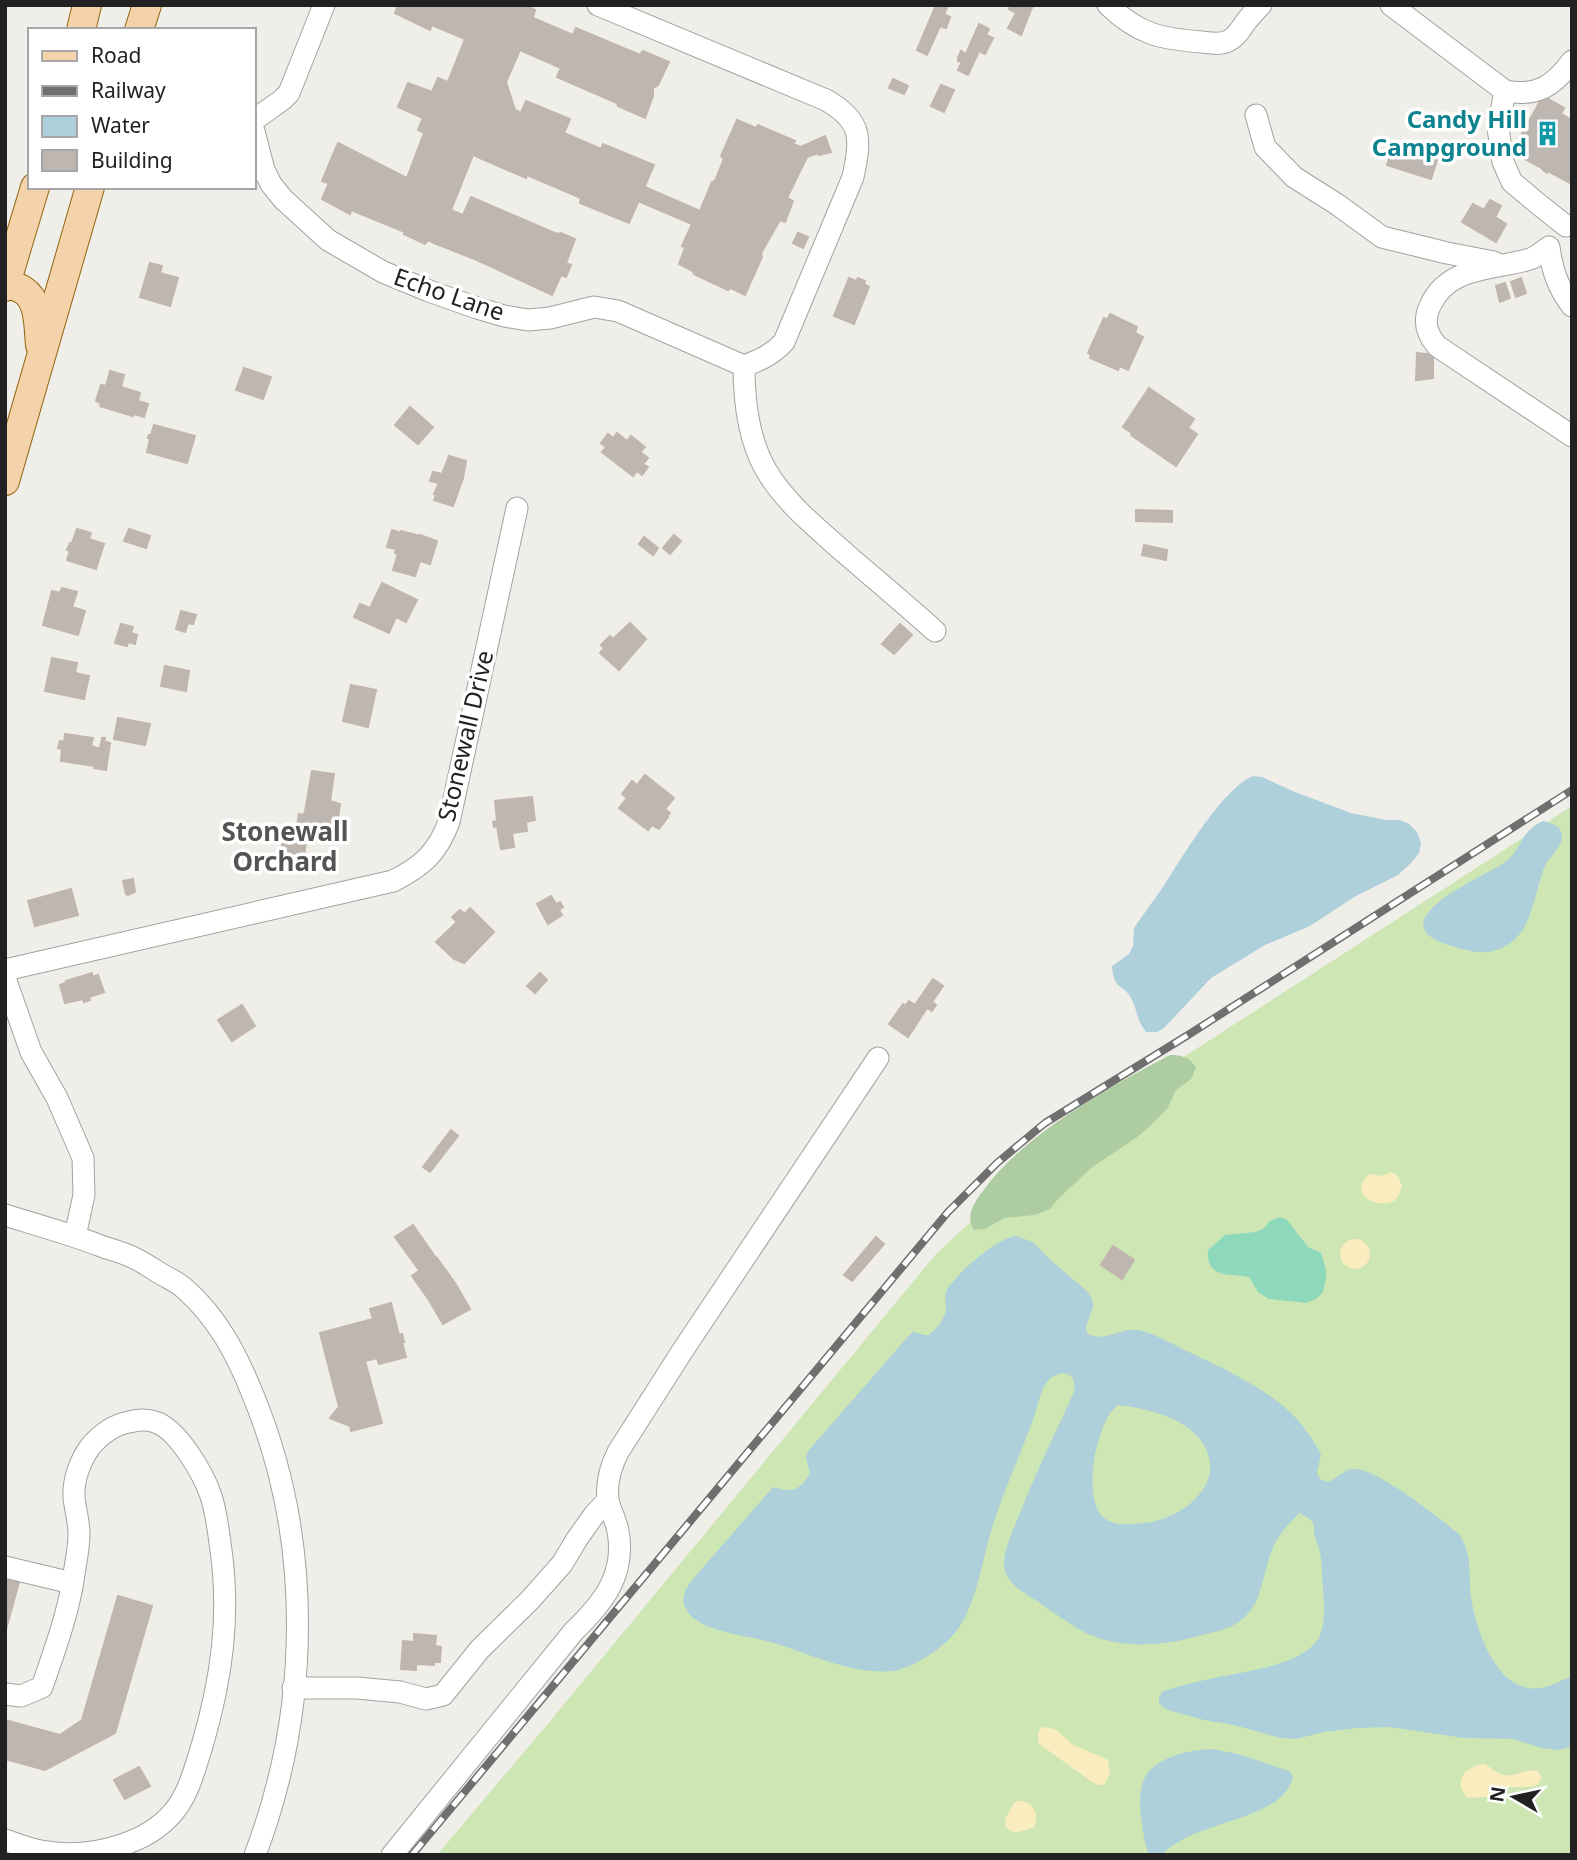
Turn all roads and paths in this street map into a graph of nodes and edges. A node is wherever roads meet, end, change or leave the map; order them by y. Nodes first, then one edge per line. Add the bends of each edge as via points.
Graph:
1 (87, 5) edge
2 (147, 5) edge
3 (324, 5) edge
4 (598, 5) edge
5 (1108, 5) edge
6 (1261, 5) edge
7 (1391, 5) edge
8 (81, 28) edge
9 (140, 28) edge
10 (1572, 61) edge
11 (1505, 90) junction
12 (1256, 114) dead end
13 (256, 119) edge
14 (256, 139) edge
15 (34, 189) edge
16 (89, 189) edge
17 (1569, 224) edge
18 (1549, 247) junction
19 (1506, 264) junction
20 (6, 284) edge
21 (1572, 306) edge
22 (42, 355) junction
23 (744, 366) junction
24 (1572, 436) edge
25 (5, 481) edge
26 (517, 508) dead end
27 (935, 631) dead end
28 (5, 970) edge
29 (5, 978) edge
30 (877, 1058) dead end
31 (5, 1215) edge
32 (75, 1236) junction
33 (608, 1500) junction
34 (5, 1567) edge
35 (72, 1583) junction
36 (293, 1688) junction
37 (5, 1694) edge
38 (5, 1840) edge
39 (255, 1855) edge
40 (391, 1855) edge

1 - 8 main road
2 - 9 main road
3 - 13 street via 289,93
4 - 23 street via 826,100 852,119 858,152 853,177 784,342 766,358
5 - 6 street via 1147,33 1223,43 1238,34
7 - 11 street
10 - 11 street via 1548,86 1533,92
11 - 17 street via 1498,128 1503,162 1512,182
12 - 19 street via 1265,147 1294,177 1382,237
14 - 23 street, Echo Lane via 264,170 283,199 328,240 383,272 465,304 528,320 594,307 618,311
15 - 20 main road
16 - 22 main road
17 - 18 street
18 - 19 street via 1533,258
18 - 21 street via 1552,268
19 - 24 street via 1469,271 1443,286 1426,314 1429,336 1437,346
20 - 22 main road via 25,291 35,306
22 - 25 main road
23 - 27 street via 753,441 783,494
26 - 28 street, Stonewall Drive via 449,822 427,860 393,881
29 - 32 street via 31,1052 83,1158 84,1195
30 - 33 street via 618,1452 608,1480
31 - 32 street
32 - 36 street via 134,1258 184,1288 216,1321 240,1364 263,1418 288,1508 298,1612
33 - 36 street via 562,1564 480,1649 443,1695 426,1699 357,1688
33 - 40 street via 620,1554 607,1593
34 - 35 street
35 - 37 street via 62,1631 42,1687 21,1696
35 - 38 street via 79,1533 74,1494 83,1458 107,1430 122,1423 138,1420 162,1425 201,1473 218,1525 224,1569 221,1666 190,1785 169,1817 130,1843 70,1853 41,1852
36 - 39 street via 278,1780

